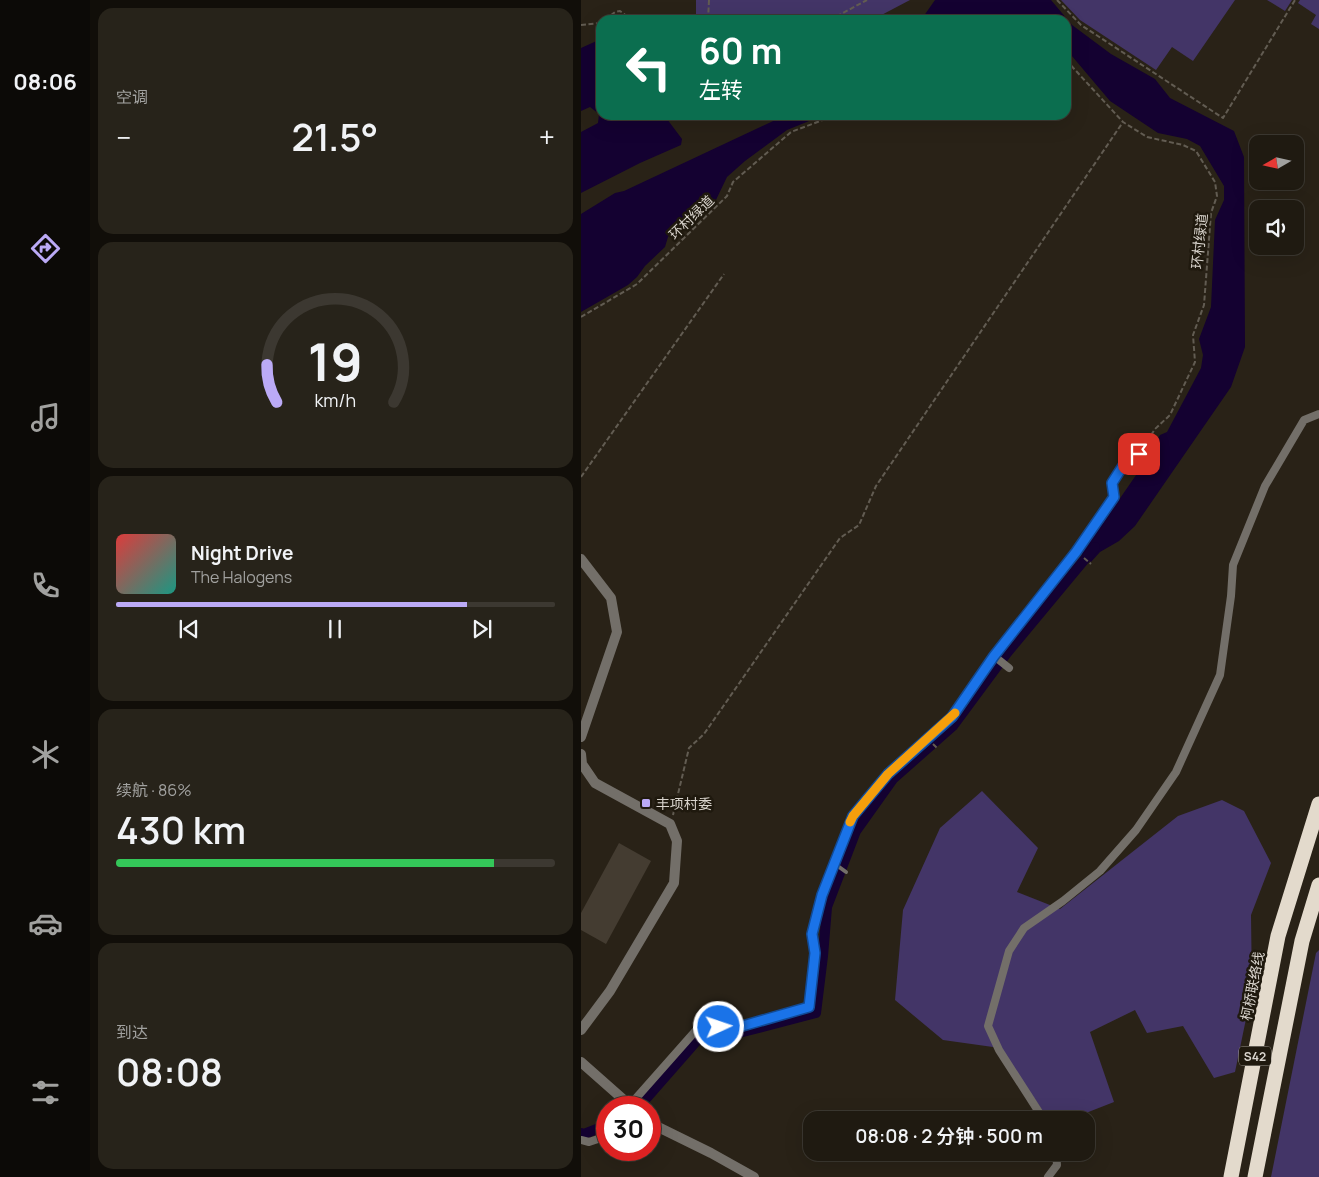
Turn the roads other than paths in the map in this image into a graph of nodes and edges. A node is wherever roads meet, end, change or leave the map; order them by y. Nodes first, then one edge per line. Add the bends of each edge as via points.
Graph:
1 (1319, 414) edge
2 (1139, 454) road end
3 (581, 559) edge
4 (995, 657) junction
5 (1007, 666) dead end
6 (581, 737) edge
7 (581, 761) edge
8 (1319, 804) edge
9 (833, 863) junction
10 (846, 872) dead end
11 (1319, 884) edge
12 (581, 1030) edge
13 (581, 1062) edge
14 (620, 1096) edge
15 (640, 1096) edge
16 (1038, 1111) edge
17 (661, 1129) edge
18 (581, 1140) edge
19 (596, 1140) edge
20 (1057, 1161) edge
21 (754, 1177) edge
22 (1048, 1177) edge
23 (1231, 1177) edge
24 (1255, 1177) edge

1 - 16 street via 1304,420 1265,486 1233,564 1220,674 1176,772 1136,830 1100,871 1023,928 1009,951 988,1026 999,1050
2 - 4 street via 1128,458 1112,483 1114,497
3 - 6 street via 611,598 617,632
4 - 5 street
4 - 9 street via 952,717 888,774 853,816
7 - 12 street via 595,783 670,824 677,842 674,883 610,991
8 - 23 highway, 柯桥联络线 / S42 via 1278,936
9 - 10 lane
9 - 15 street via 812,934 815,953 809,1007 739,1027 699,1027
11 - 24 highway, S42 via 1302,941
13 - 14 street
17 - 21 street
18 - 19 street
20 - 22 street

